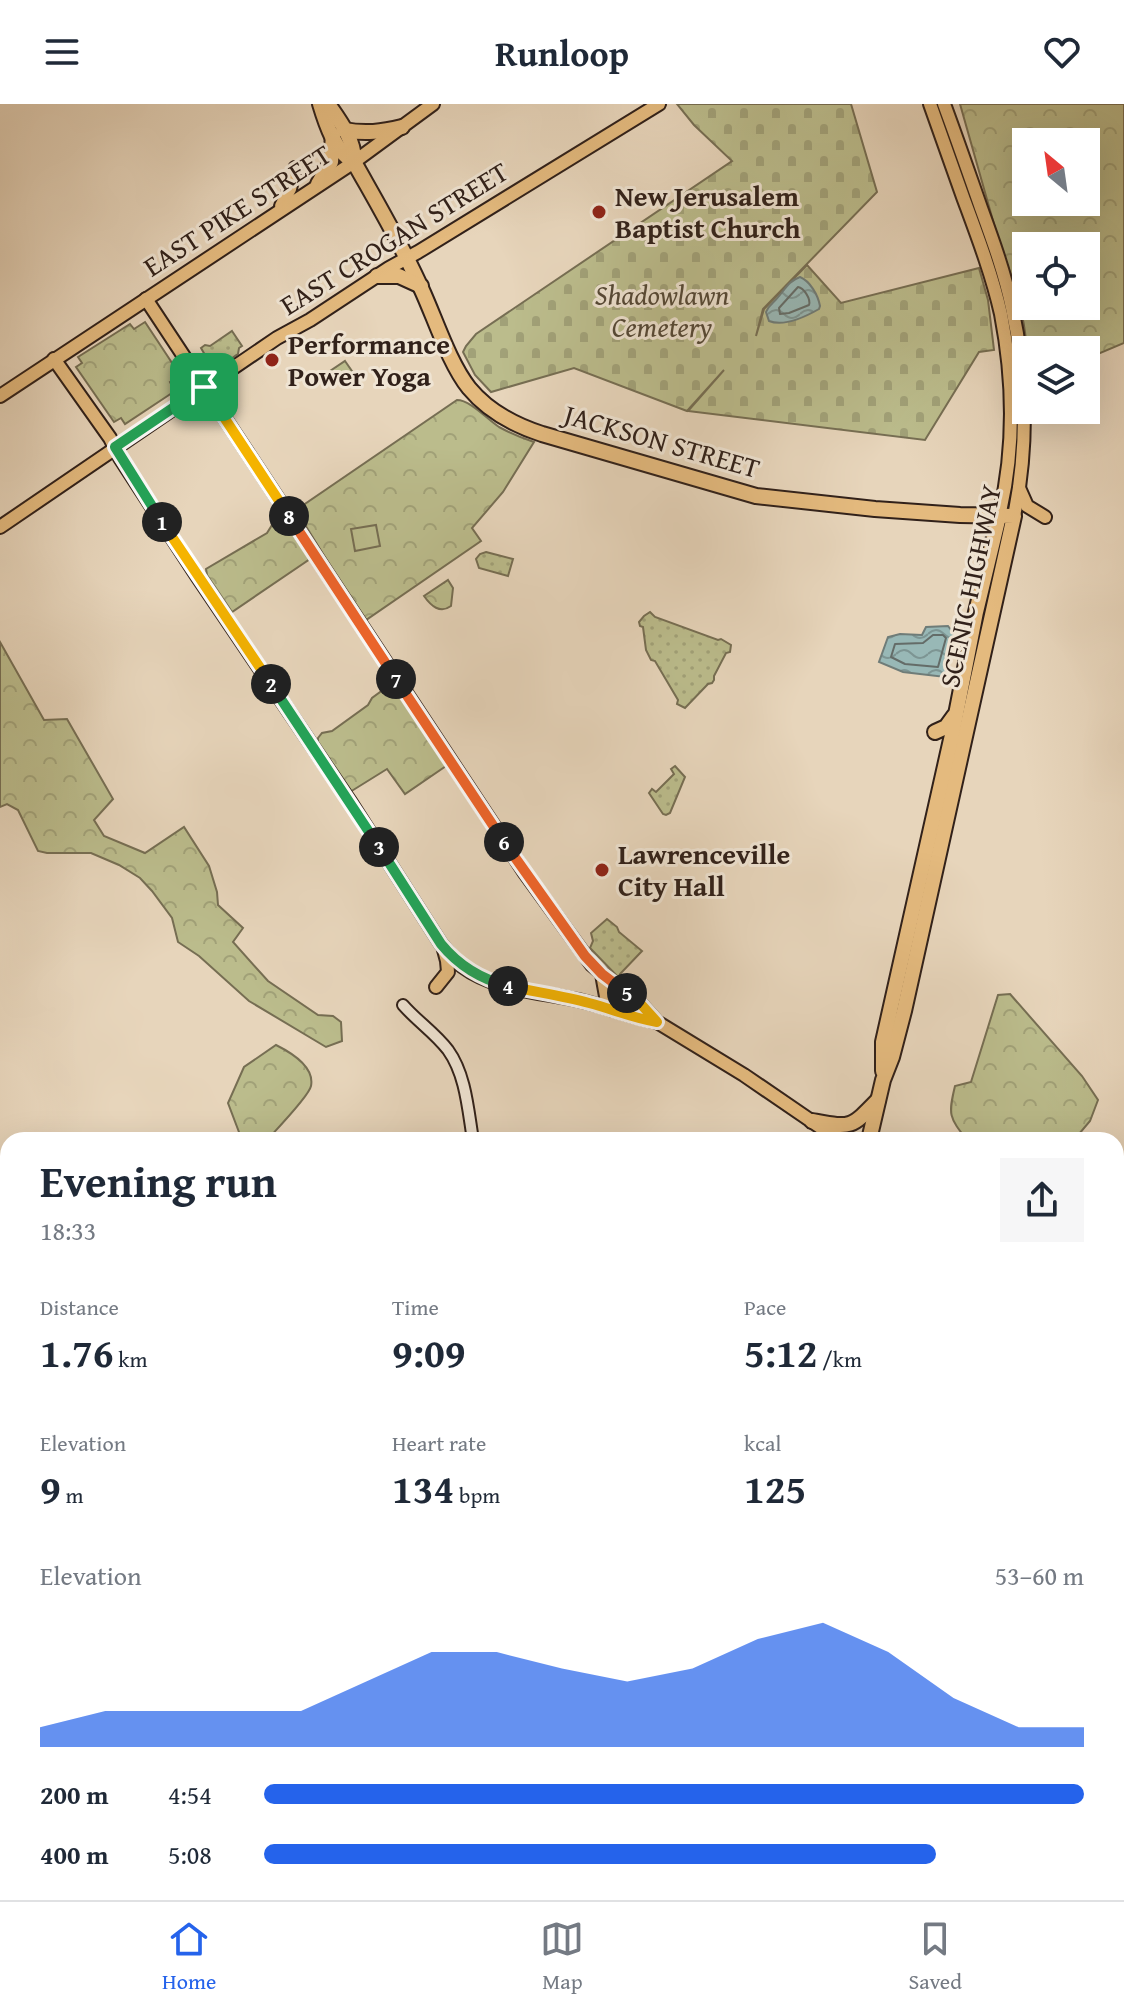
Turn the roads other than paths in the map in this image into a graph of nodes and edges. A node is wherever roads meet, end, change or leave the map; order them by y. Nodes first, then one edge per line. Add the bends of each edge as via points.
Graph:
1 (320, 104) edge
2 (328, 104) edge
3 (433, 104) edge
4 (650, 104) edge
5 (659, 104) edge
6 (930, 104) edge
7 (944, 104) edge
8 (633, 118) junction
9 (402, 127) junction
10 (338, 132) junction
11 (354, 162) junction
12 (316, 186) junction
13 (278, 212) junction
14 (407, 258) junction
15 (377, 276) junction
16 (421, 286) junction
17 (146, 299) junction
18 (54, 359) junction
19 (204, 387) junction
20 (0, 396) edge
21 (115, 447) junction
22 (1018, 487) junction
23 (960, 515) junction
24 (1006, 516) junction
25 (1045, 517) dead end
26 (0, 527) edge
27 (992, 543) junction
28 (441, 944) junction
29 (602, 974) junction
30 (436, 987) dead end
31 (403, 1005) dead end
32 (612, 1009) junction
33 (657, 1022) junction
34 (883, 1080) junction
35 (878, 1100) junction
36 (812, 1121) junction
37 (472, 1132) edge
38 (828, 1132) edge
39 (871, 1132) edge

1 - 10 highway via 326,122
2 - 10 highway
3 - 9 main road, EAST PIKE STREET
4 - 8 main road
5 - 8 main road, EAST CROGAN STREET
6 - 24 main road, SCENIC HIGHWAY via 986,260 1003,324 1011,419
7 - 22 main road, SCENIC HIGHWAY via 1013,310 1024,414
8 - 14 main road, EAST CROGAN STREET
9 - 10 highway
9 - 11 main road, EAST PIKE STREET
10 - 11 highway, JACKSON STREET via 344,157
10 - 12 highway via 331,162
11 - 12 main road, EAST PIKE STREET
11 - 14 highway, JACKSON STREET
12 - 13 main road, EAST PIKE STREET
12 - 13 main road via 303,185 295,168
13 - 17 main road, EAST PIKE STREET
14 - 15 main road, EAST CROGAN STREET
14 - 16 highway, JACKSON STREET
15 - 16 highway via 399,276
15 - 19 main road, EAST CROGAN STREET
16 - 23 highway, JACKSON STREET via 468,386 493,410 527,429 756,496
17 - 18 main road, EAST PIKE STREET
17 - 19 main road
18 - 20 main road, EAST PIKE STREET
18 - 21 main road
19 - 21 main road, EAST CROGAN STREET
19 - 29 main road via 525,873
21 - 26 main road, EAST CROGAN STREET
21 - 28 main road
22 - 24 main road, SCENIC HIGHWAY
22 - 25 main road via 1027,506
23 - 24 highway, JACKSON STREET
23 - 27 highway via 982,528
24 - 27 highway, SCENIC HIGHWAY
24 - 34 highway, SCENIC HIGHWAY via 904,1011
27 - 34 highway, SCENIC HIGHWAY via 957,712 935,732 949,747 883,1042
28 - 30 main road via 448,972
28 - 32 main road via 464,968 496,983
29 - 32 main road
29 - 33 main road
31 - 37 main road via 453,1059
32 - 33 main road
33 - 36 main road
34 - 35 highway, SCENIC HIGHWAY
35 - 36 highway via 850,1125
35 - 39 highway, SCENIC HIGHWAY
36 - 38 main road

